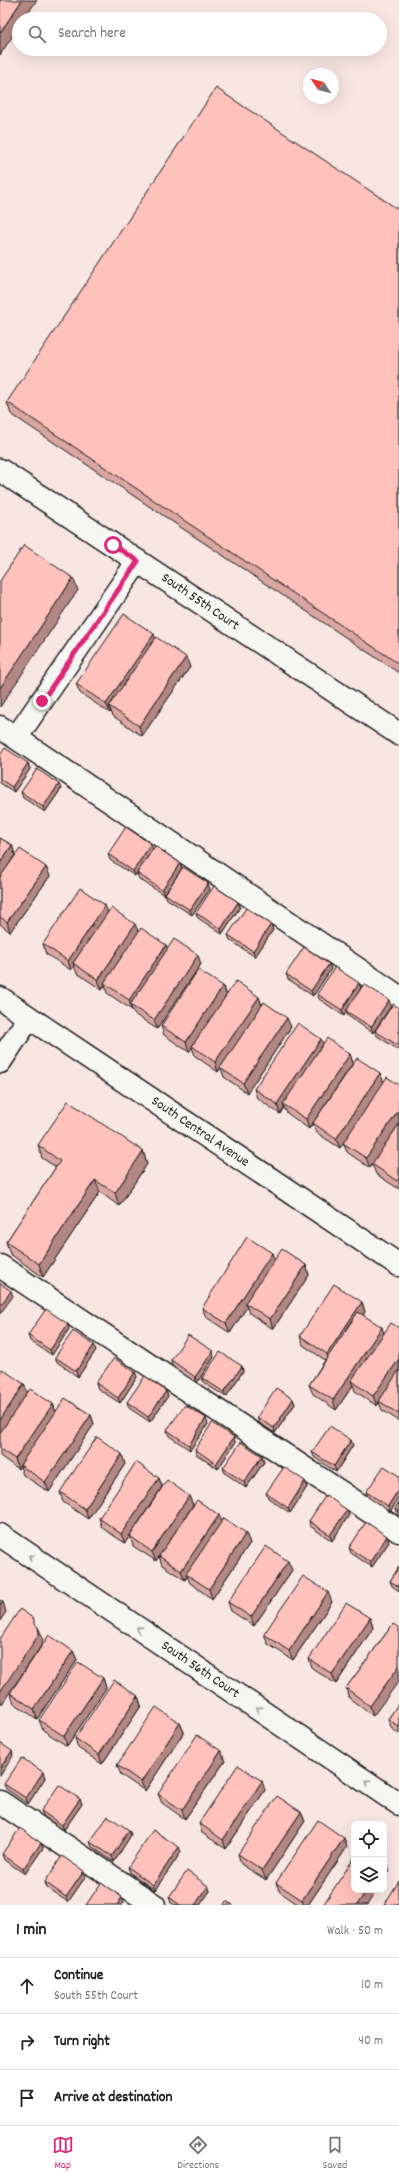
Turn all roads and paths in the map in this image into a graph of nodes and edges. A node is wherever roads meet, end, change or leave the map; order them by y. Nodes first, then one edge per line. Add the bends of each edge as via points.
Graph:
1 (0, 470) edge
2 (138, 561) junction
3 (8, 733) edge
4 (399, 734) edge
5 (399, 997) edge
6 (0, 998) edge
7 (29, 1018) junction
8 (0, 1062) edge
9 (399, 1265) edge
10 (0, 1266) edge
11 (399, 1531) edge
12 (0, 1536) edge
13 (0, 1802) edge
14 (399, 1804) edge
15 (154, 1905) edge

1 - 2 street, South 55th Court
2 - 3 street
2 - 4 street, South 55th Court
3 - 5 street
6 - 7 street, South Central Avenue
7 - 8 street
7 - 9 street, South Central Avenue
10 - 11 street
14 -> 12 street, South 56th Court
13 - 15 street

